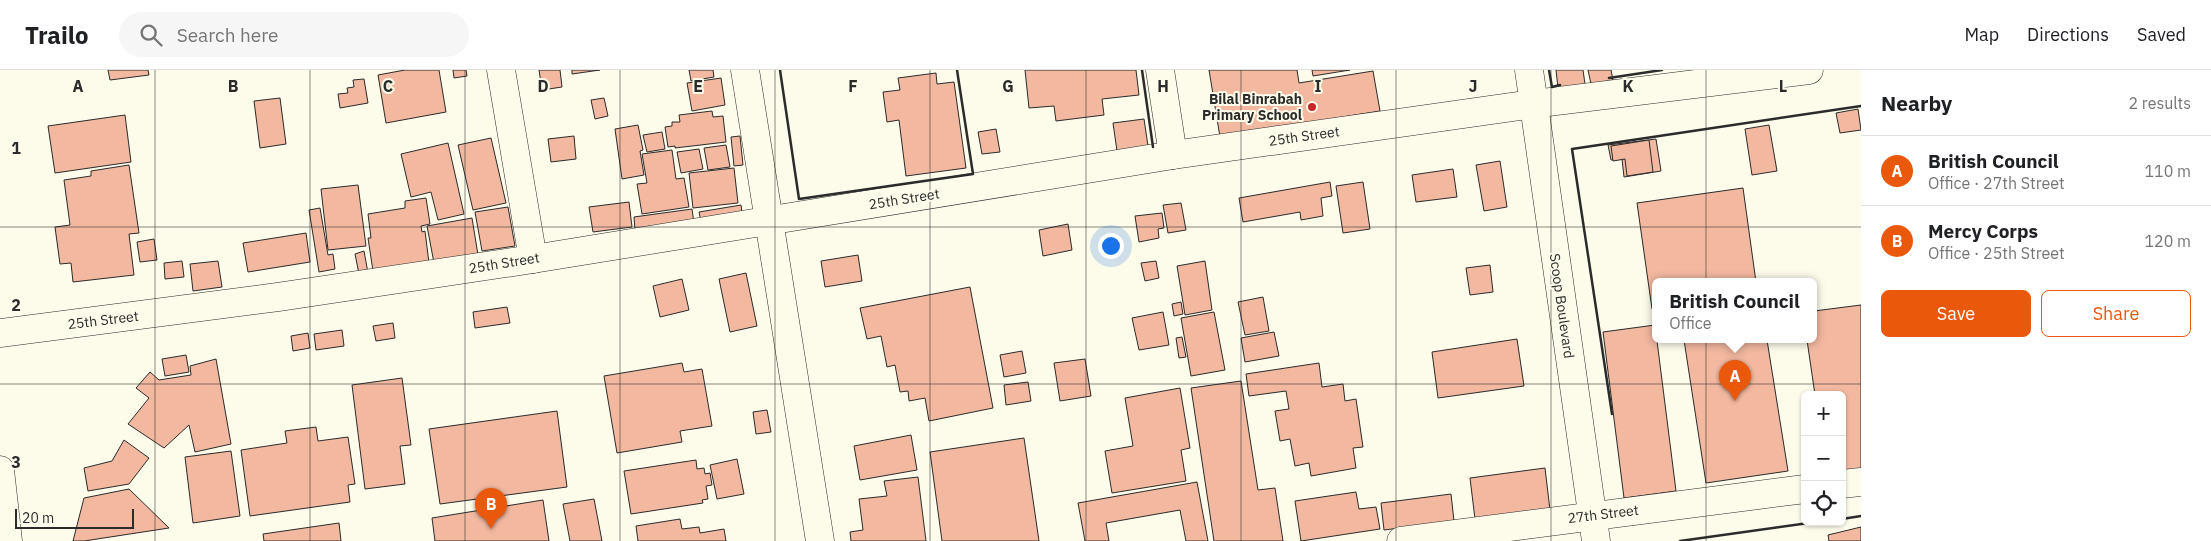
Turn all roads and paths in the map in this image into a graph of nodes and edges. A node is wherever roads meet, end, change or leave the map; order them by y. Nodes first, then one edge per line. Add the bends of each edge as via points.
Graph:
1 (501, 70) edge
2 (745, 70) edge
3 (1160, 70) edge
4 (1529, 70) edge
5 (1809, 70) edge
6 (1534, 104) junction
7 (1173, 154) junction
8 (770, 221) junction
9 (533, 259) junction
10 (0, 333) edge
11 (0, 470) edge
12 (1861, 482) edge
13 (1846, 484) edge
14 (1801, 490) edge
15 (1594, 528) edge
16 (8, 541) edge
17 (820, 541) edge
18 (1401, 541) edge

1 - 9 street
2 - 8 street
3 - 7 street
4 - 6 street, Scoop Boulevard
5 - 6 street, 25th Street
6 - 7 street, 25th Street
6 - 15 street, Scoop Boulevard
7 - 8 street, 25th Street
8 - 9 street, 25th Street
8 - 17 street
9 - 10 street, 25th Street via 278,297
11 - 16 street
12 - 13 street
14 - 15 street, 27th Street
15 - 18 street, 27th Street

